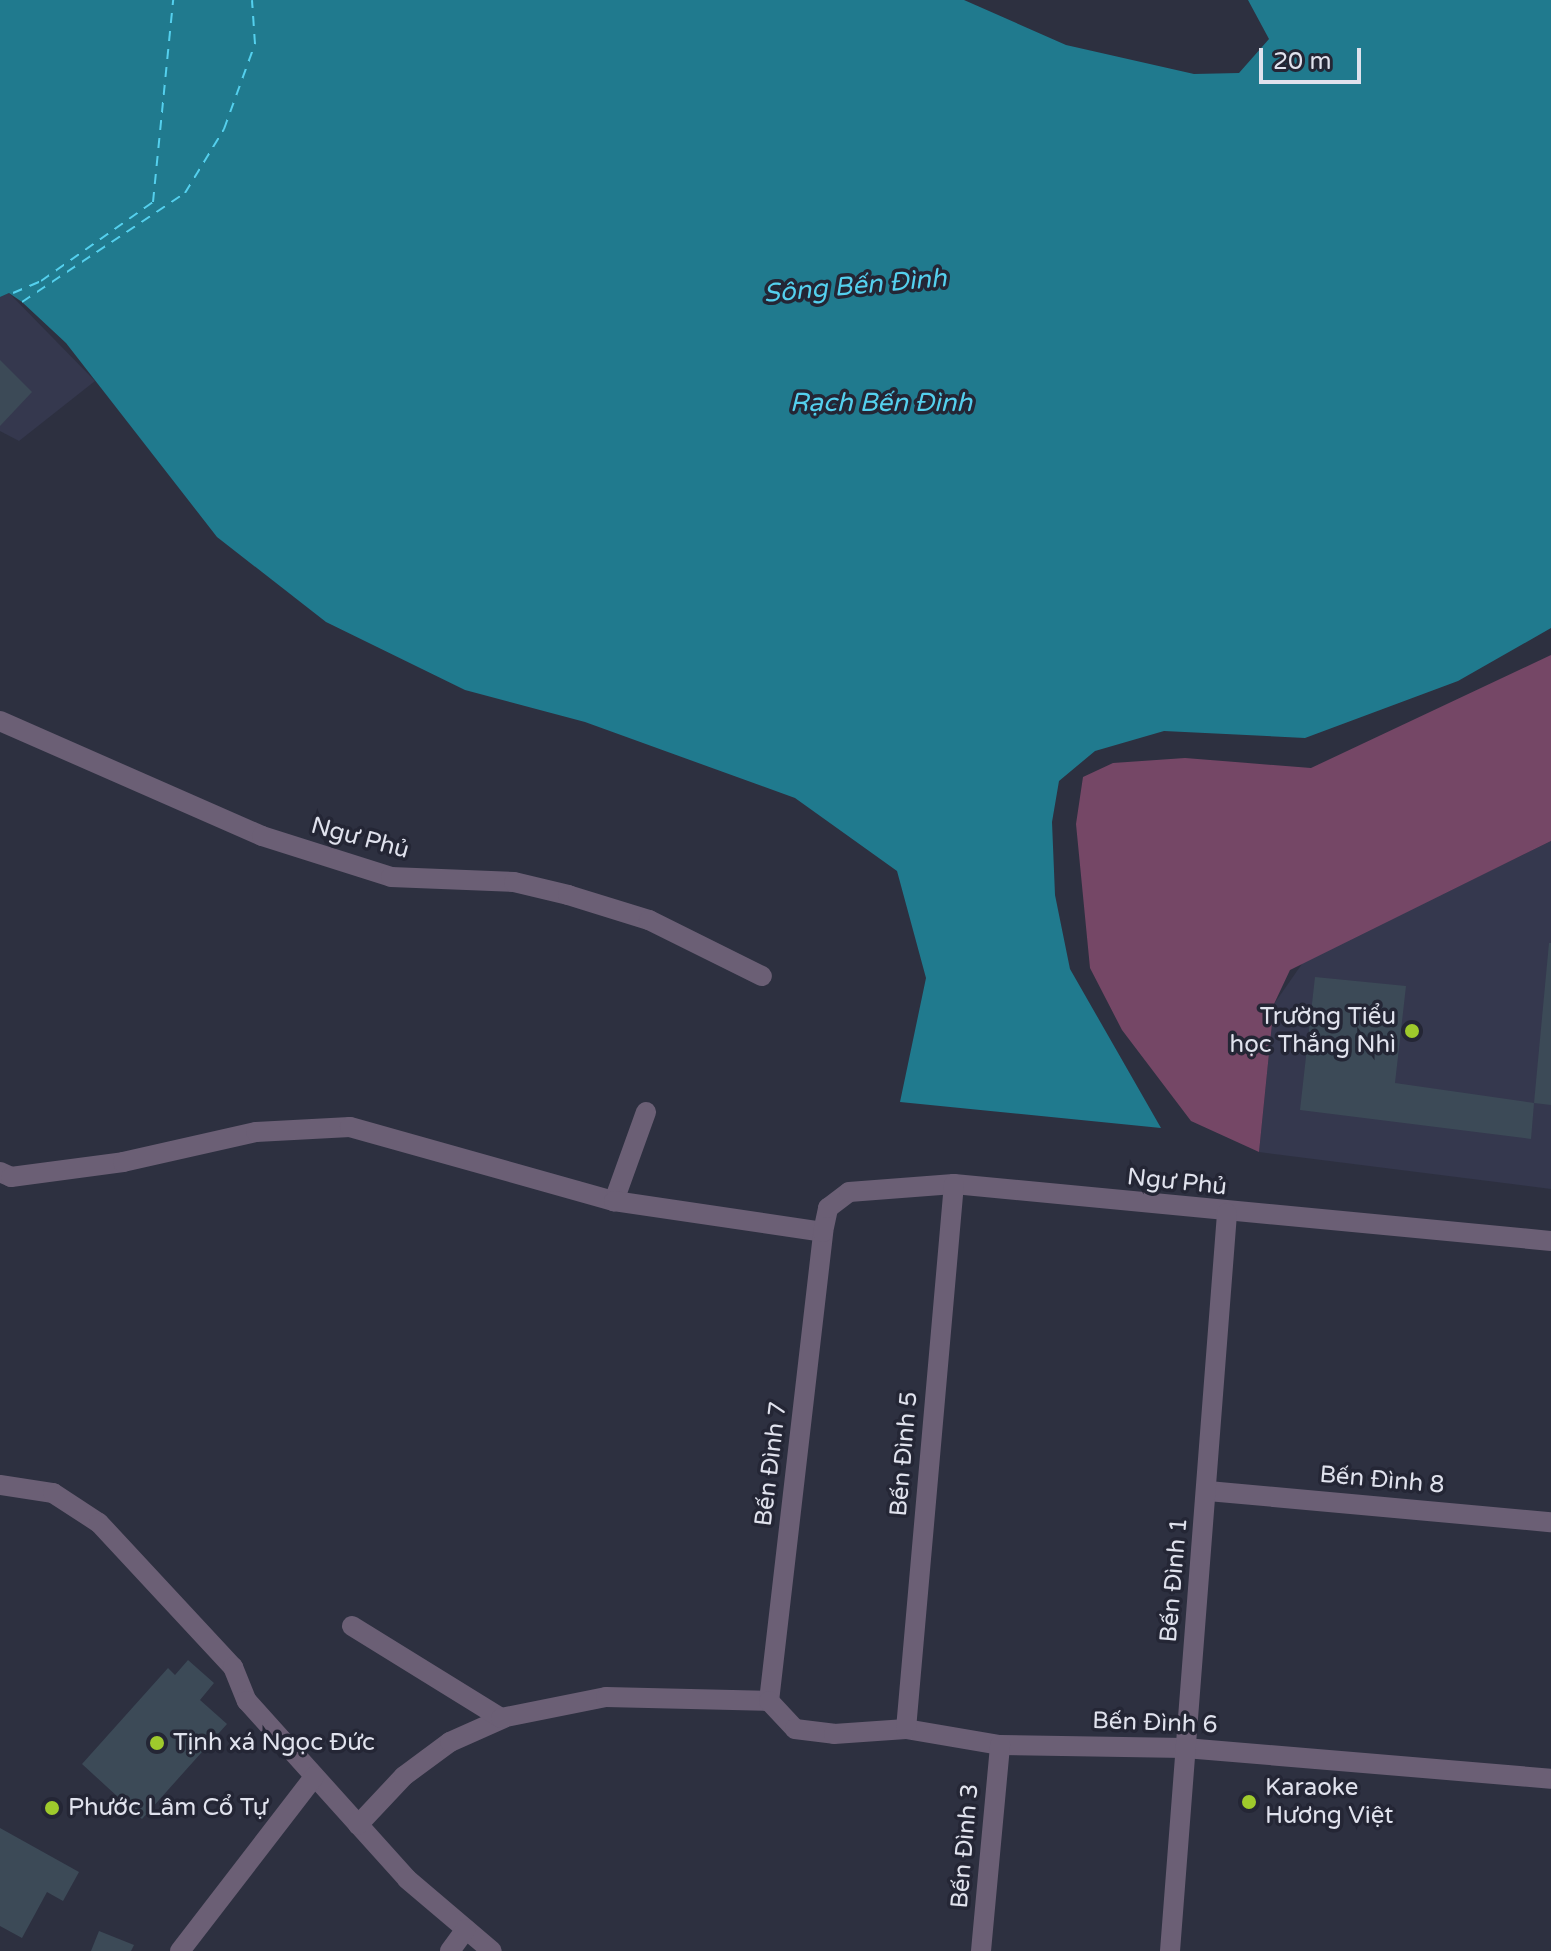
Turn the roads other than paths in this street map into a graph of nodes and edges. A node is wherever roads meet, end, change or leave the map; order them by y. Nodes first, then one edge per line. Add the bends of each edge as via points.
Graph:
1 (0, 721) edge
2 (762, 976) dead end
3 (646, 1112) dead end
4 (0, 1172) edge
5 (954, 1184) junction
6 (614, 1201) junction
7 (1227, 1213) junction
8 (823, 1232) junction
9 (1551, 1241) edge
10 (0, 1485) edge
11 (1208, 1491) junction
12 (1551, 1522) edge
13 (352, 1626) dead end
14 (769, 1701) junction
15 (504, 1718) junction
16 (906, 1729) junction
17 (1000, 1745) junction
18 (1185, 1748) junction
19 (314, 1777) junction
20 (1551, 1779) edge
21 (358, 1825) junction
22 (466, 1929) junction
23 (180, 1951) edge
24 (450, 1951) edge
25 (492, 1951) edge
26 (981, 1951) edge
27 (1170, 1951) edge

1 - 2 street, Ngư Phủ via 262,836 391,877 514,882 568,895 649,920
3 - 6 street
4 - 6 street via 11,1177 123,1162 256,1132 350,1127
5 - 7 street, Ngư Phủ
5 - 8 street, Ngư Phủ via 860,1187 828,1208
5 - 16 street, Bến Đình 5
6 - 8 street
7 - 9 street, Ngư Phủ
7 - 11 street, Bến Đình 1
8 - 14 street, Bến Đình 7
10 - 19 street via 53,1493 99,1523 233,1667 247,1701
11 - 12 street, Bến Đình 8
11 - 18 street, Bến Đình 1
13 - 15 street
14 - 15 street via 606,1697
14 - 16 street, Bến Đình 6 via 795,1729
15 - 21 street via 415,1767
16 - 17 street, Bến Đình 6
17 - 18 street, Bến Đình 6
17 - 26 street, Bến Đình 3
18 - 20 street, Bến Đình 6
18 - 27 street, Bến Đình 1
19 - 21 street
19 - 23 street
21 - 22 street
22 - 24 street
22 - 25 street

